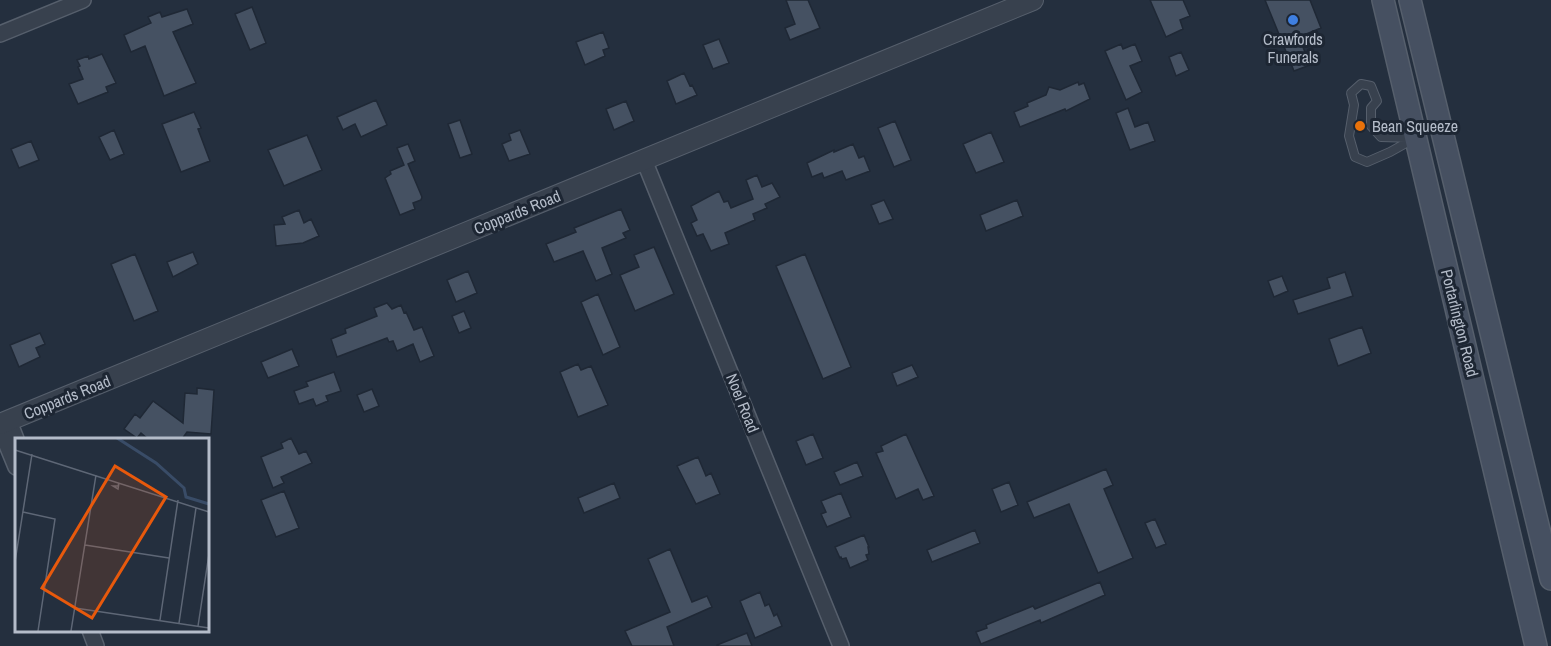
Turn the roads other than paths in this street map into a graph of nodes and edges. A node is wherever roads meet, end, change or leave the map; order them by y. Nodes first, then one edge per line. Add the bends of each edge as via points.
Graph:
1 (82, 0) edge
2 (1033, 0) edge
3 (1383, 0) edge
4 (1410, 0) edge
5 (0, 34) edge
6 (1415, 138) junction
7 (644, 160) junction
8 (3, 424) edge
9 (15, 438) edge
10 (15, 464) edge
11 (1551, 579) edge
12 (90, 631) edge
13 (96, 646) edge
14 (841, 646) edge
15 (1536, 646) edge

1 - 5 street
2 - 7 street, Coppards Road
3 - 6 main road, Portarlington Road
4 - 11 main road, Portarlington Road
6 - 6 lane via 1367,162 1355,157 1349,136 1352,93 1361,84 1371,86 1377,101 1371,108 1371,126 1381,137
6 - 15 main road, Portarlington Road
7 - 8 street, Coppards Road
7 - 14 street, Noel Road
8 - 9 street
8 - 10 street
12 - 13 street

